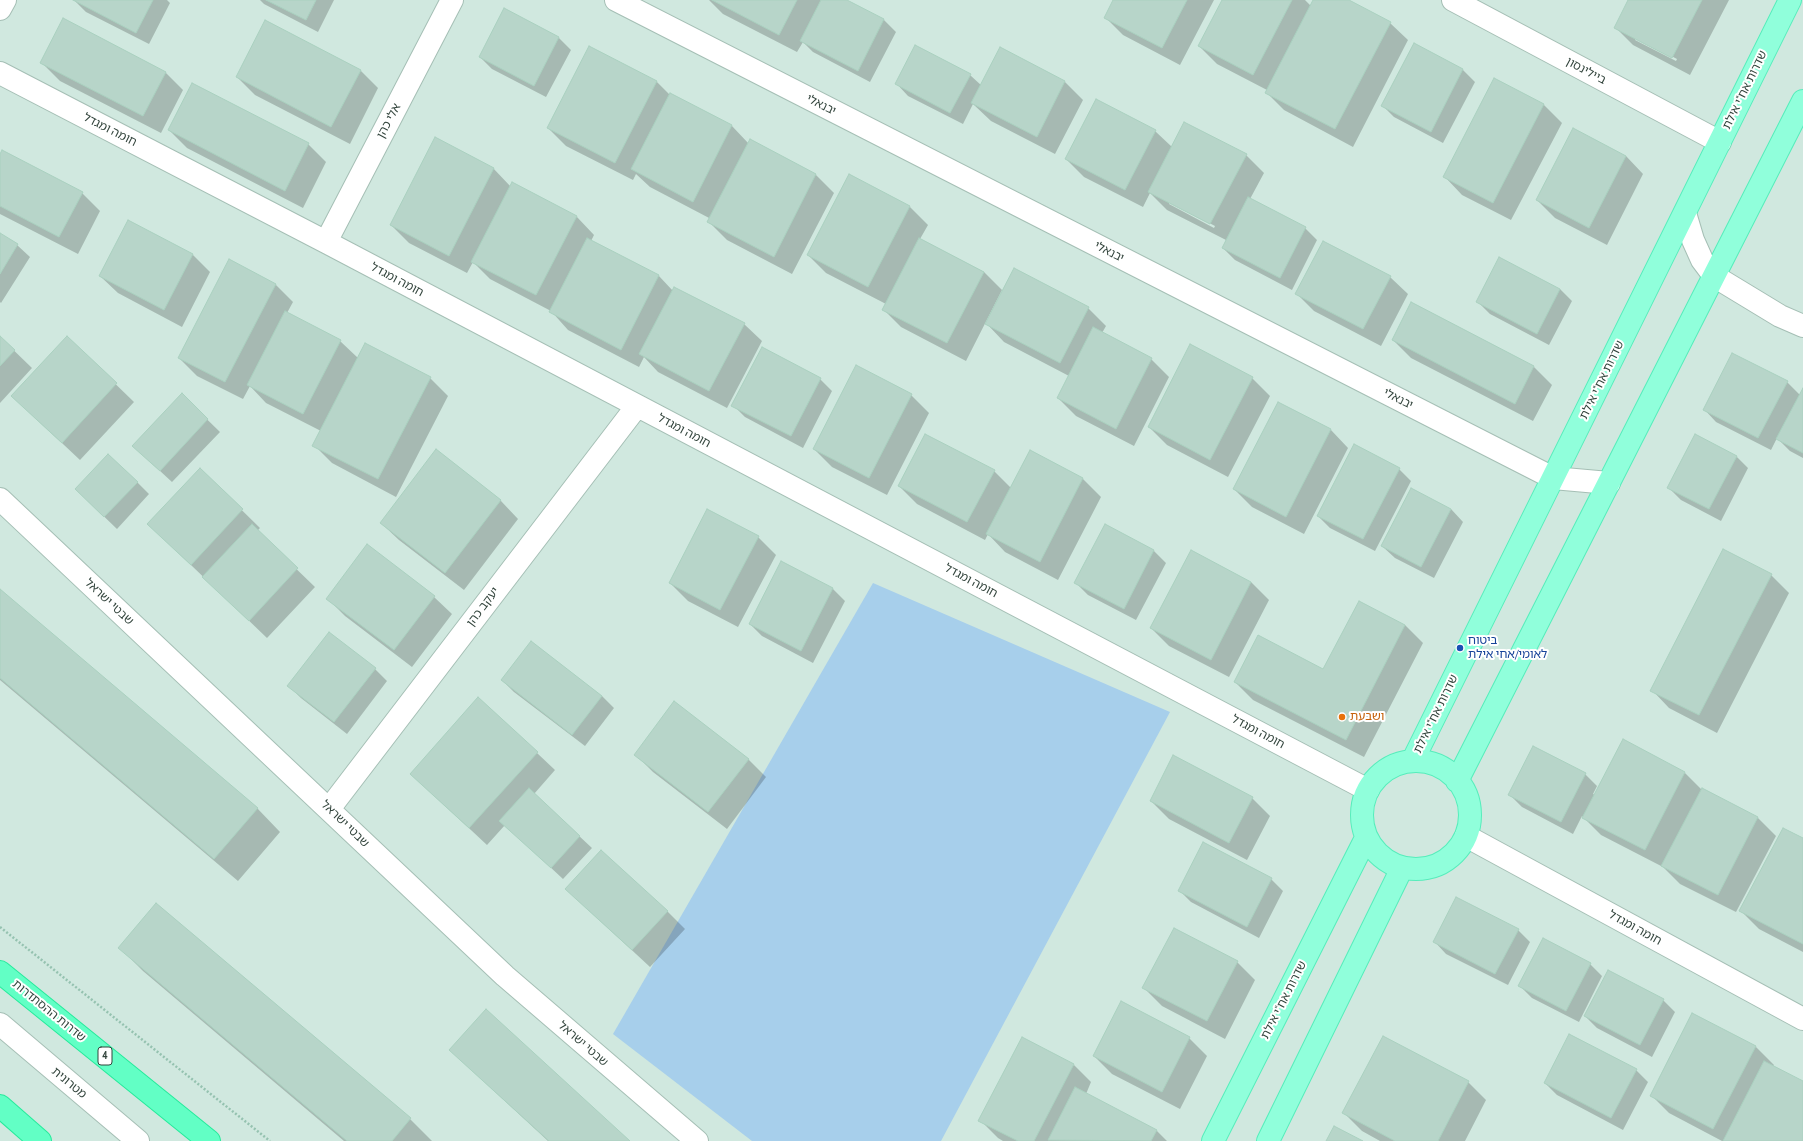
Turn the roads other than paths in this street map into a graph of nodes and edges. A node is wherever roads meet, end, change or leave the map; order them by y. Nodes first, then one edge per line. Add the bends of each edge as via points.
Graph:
1 (5, 0) edge
2 (452, 0) edge
3 (616, 0) edge
4 (1453, 0) edge
5 (1790, 0) edge
6 (0, 9) edge
7 (0, 73) edge
8 (1803, 101) edge
9 (1720, 142) junction
10 (1685, 213) junction
11 (326, 242) junction
12 (1714, 276) junction
13 (1803, 326) edge
14 (637, 406) junction
15 (1553, 478) junction
16 (1609, 483) junction
17 (0, 499) edge
18 (1413, 760) junction
19 (1458, 781) junction
20 (1368, 790) junction
21 (329, 808) junction
22 (1466, 836) junction
23 (1366, 838) junction
24 (1402, 868) junction
25 (0, 972) edge
26 (1803, 1019) edge
27 (0, 1024) edge
28 (0, 1106) edge
29 (40, 1141) edge
30 (138, 1141) edge
31 (210, 1141) edge
32 (697, 1141) edge
33 (1213, 1141) edge
34 (1268, 1141) edge

1 - 6 street
2 - 11 street, אלי כהן
3 - 15 street, יבנאלי
4 - 9 street, ביילינסון
5 - 9 main road, שדרות אח"י אילת
7 - 11 street, חומה ומגדל
8 - 12 main road
9 - 10 main road, שדרות אח"י אילת
10 - 12 street via 1702,260
10 - 15 main road, שדרות אח"י אילת
11 - 14 street, חומה ומגדל
12 - 13 street via 1780,316
12 - 16 main road
14 - 20 street, חומה ומגדל
14 - 21 street, יעקב כהן
15 - 16 street, יבנאלי
15 - 18 main road, שדרות אח"י אילת
16 - 19 main road
17 - 21 street, שבטי ישראל
18 - 19 main road via 1438,765
18 - 20 main road via 1395,764 1379,774
19 - 22 main road via 1469,807 1470,822
20 - 23 main road via 1362,805 1361,822
21 - 32 street, שבטי ישראל via 505,976
22 - 24 main road via 1458,850 1447,861 1417,870
22 - 26 street, חומה ומגדל
23 - 24 main road via 1374,851 1387,862
23 - 33 main road, שדרות אח"י אילת
24 - 34 main road
25 - 31 highway, שדרות ההסתדרות / 4
27 - 30 street, מטרונית
28 - 29 highway

